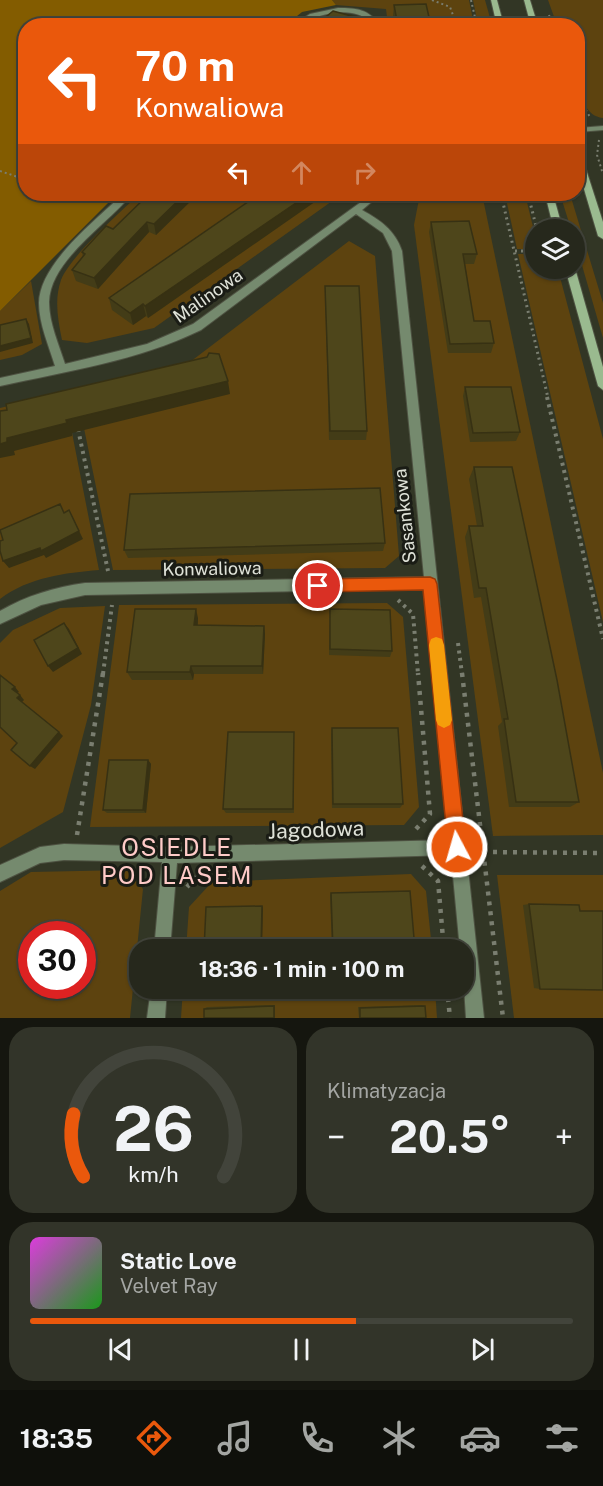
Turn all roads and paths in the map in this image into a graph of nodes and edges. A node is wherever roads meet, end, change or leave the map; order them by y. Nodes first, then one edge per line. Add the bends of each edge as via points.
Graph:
1 (432, 0) edge
2 (471, 0) edge
3 (494, 0) edge
4 (527, 0) edge
5 (303, 18) edge
6 (371, 18) edge
7 (454, 18) edge
8 (475, 18) edge
9 (499, 18) edge
10 (533, 18) edge
11 (585, 110) edge
12 (589, 116) dead end
13 (603, 128) edge
14 (585, 129) edge
15 (598, 139) dead end
16 (0, 171) edge
17 (603, 174) edge
18 (18, 177) edge
19 (585, 180) edge
20 (96, 201) edge
21 (121, 201) edge
22 (367, 201) edge
23 (503, 201) edge
24 (530, 201) edge
25 (551, 201) edge
26 (115, 207) junction
27 (355, 210) junction
28 (534, 219) edge
29 (556, 219) edge
30 (603, 236) edge
31 (515, 251) junction
32 (525, 251) edge
33 (573, 279) edge
34 (61, 368) junction
35 (0, 382) edge
36 (603, 386) edge
37 (109, 575) dead end
38 (99, 576) dead end
39 (430, 584) junction
40 (395, 598) dead end
41 (0, 618) edge
42 (603, 639) edge
43 (406, 829) dead end
44 (68, 836) dead end
45 (88, 836) dead end
46 (457, 847) junction
47 (483, 852) dead end
48 (603, 853) edge
49 (170, 855) junction
50 (414, 864) dead end
51 (135, 871) dead end
52 (201, 873) dead end
53 (0, 874) edge
54 (150, 896) dead end
55 (183, 897) dead end
56 (163, 939) edge
57 (443, 939) edge
58 (158, 999) edge
59 (448, 999) edge
60 (156, 1018) edge
61 (450, 1018) edge
62 (475, 1018) edge

1 - 7 path via 450,7
2 - 8 path
3 - 9 main road
4 - 10 main road
5 - 6 street via 318,12 354,11
11 - 12 path
13 - 14 street
15 - 17 path via 597,155
16 - 18 path
19 - 30 main road
20 - 26 path
21 - 26 street
22 - 27 street, Malinowa
23 - 31 path
24 - 28 path
25 - 29 main road
26 - 34 street via 60,262 45,290 46,314
27 - 34 street, Malinowa via 177,338
27 - 39 street, Sasankowa via 388,230 397,251
31 - 32 path
31 - 42 path
33 - 36 main road
34 - 35 street, Malinowa
37 - 38 path
39 - 41 street, Konwaliowa via 85,589 34,600
39 - 46 street, Sasankowa
40 - 43 path via 413,614 430,814 416,829
44 - 45 path
46 - 49 street, Jagodowa
46 - 62 street, Sasankowa
47 - 48 path
49 - 53 street, Jagodowa via 64,852 40,855
49 - 56 street
50 - 57 path via 421,865 438,881
51 - 54 path via 149,888
52 - 55 path via 194,877
58 - 60 street
59 - 61 path

